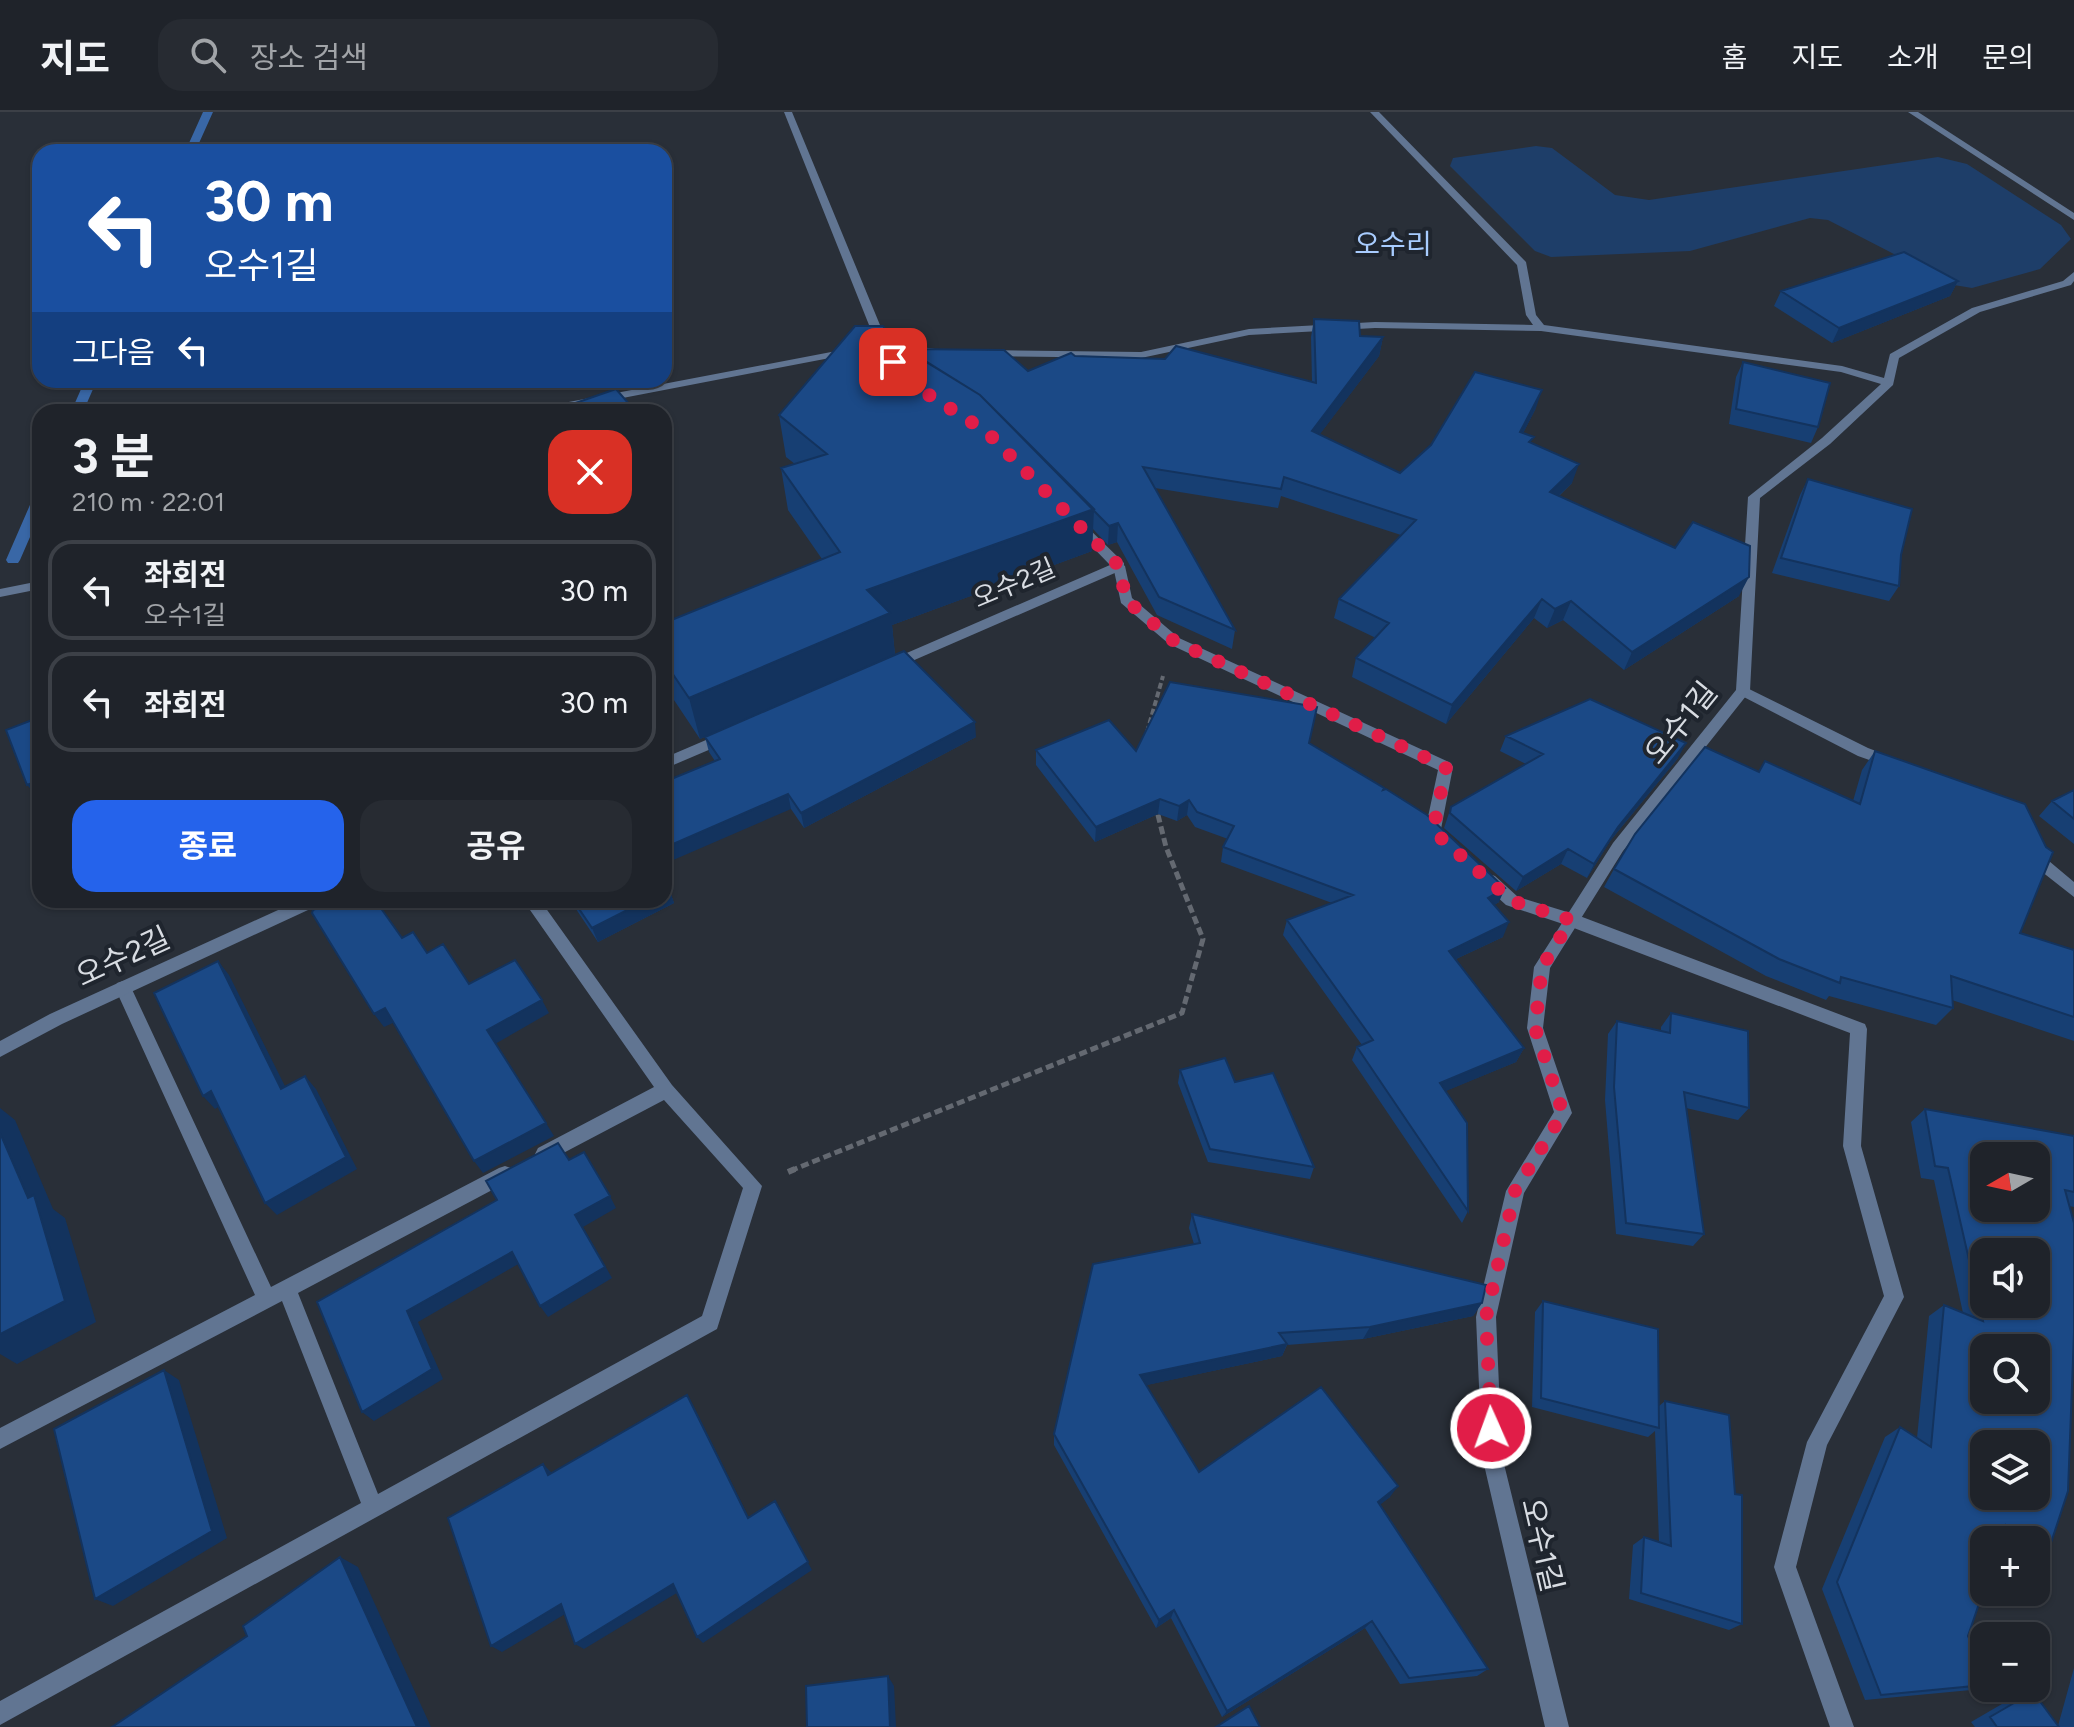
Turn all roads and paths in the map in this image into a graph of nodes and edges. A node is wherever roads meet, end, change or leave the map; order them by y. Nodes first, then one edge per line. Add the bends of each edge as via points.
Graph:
1 (788, 112) edge
2 (1374, 112) edge
3 (1912, 112) edge
4 (2074, 217) edge
5 (2074, 275) edge
6 (1541, 328) junction
7 (886, 351) junction
8 (943, 353) edge
9 (973, 353) edge
10 (1889, 383) junction
11 (671, 388) edge
12 (672, 388) edge
13 (578, 404) edge
14 (1065, 512) edge
15 (1119, 566) junction
16 (32, 587) edge
17 (0, 593) edge
18 (1174, 641) junction
19 (877, 671) edge
20 (1743, 691) junction
21 (735, 733) edge
22 (1145, 740) edge
23 (672, 761) edge
24 (1904, 768) edge
25 (1154, 800) edge
26 (2026, 835) edge
27 (1456, 851) edge
28 (1478, 871) edge
29 (2074, 891) edge
30 (298, 908) edge
31 (537, 908) edge
32 (1571, 920) junction
33 (123, 988) junction
34 (0, 1050) edge
35 (666, 1090) junction
36 (753, 1186) junction
37 (287, 1289) junction
38 (267, 1299) junction
39 (0, 1439) edge
40 (373, 1507) junction
41 (0, 1714) edge
42 (1557, 1727) edge
43 (1842, 1727) edge

1 - 7 street
2 - 6 street via 1522,264 1531,315
3 - 4 street
5 - 10 street via 2067,283 1976,310 1894,356
6 - 9 street via 1375,325 1249,332 1141,355
6 - 10 street via 1842,369
7 - 8 street
7 - 12 street
10 - 20 street, 오수1길 via 1754,497
11 - 13 street
14 - 15 street, 오수2길
15 - 18 street via 1126,600
15 - 19 street, 오수2길
16 - 17 street
18 - 22 path
18 - 27 street via 1446,767 1433,831
20 - 24 street
20 - 32 street, 오수1길 via 1618,847
21 - 23 street
25 - 36 path via 1166,847 1203,939 1182,1013
26 - 29 street via 2037,860
28 - 32 street via 1512,901
30 - 33 street, 오수2길
31 - 35 street
32 - 42 street, 오수1길 via 1542,967 1535,1028 1563,1113 1515,1191 1486,1317 1492,1456
32 - 43 street via 1859,1029 1852,1146 1894,1297 1817,1442 1785,1567
33 - 34 street, 오수2길
33 - 38 street
35 - 36 street
35 - 37 street
36 - 40 street via 710,1322
37 - 38 street
37 - 40 street
38 - 39 street
40 - 41 street

